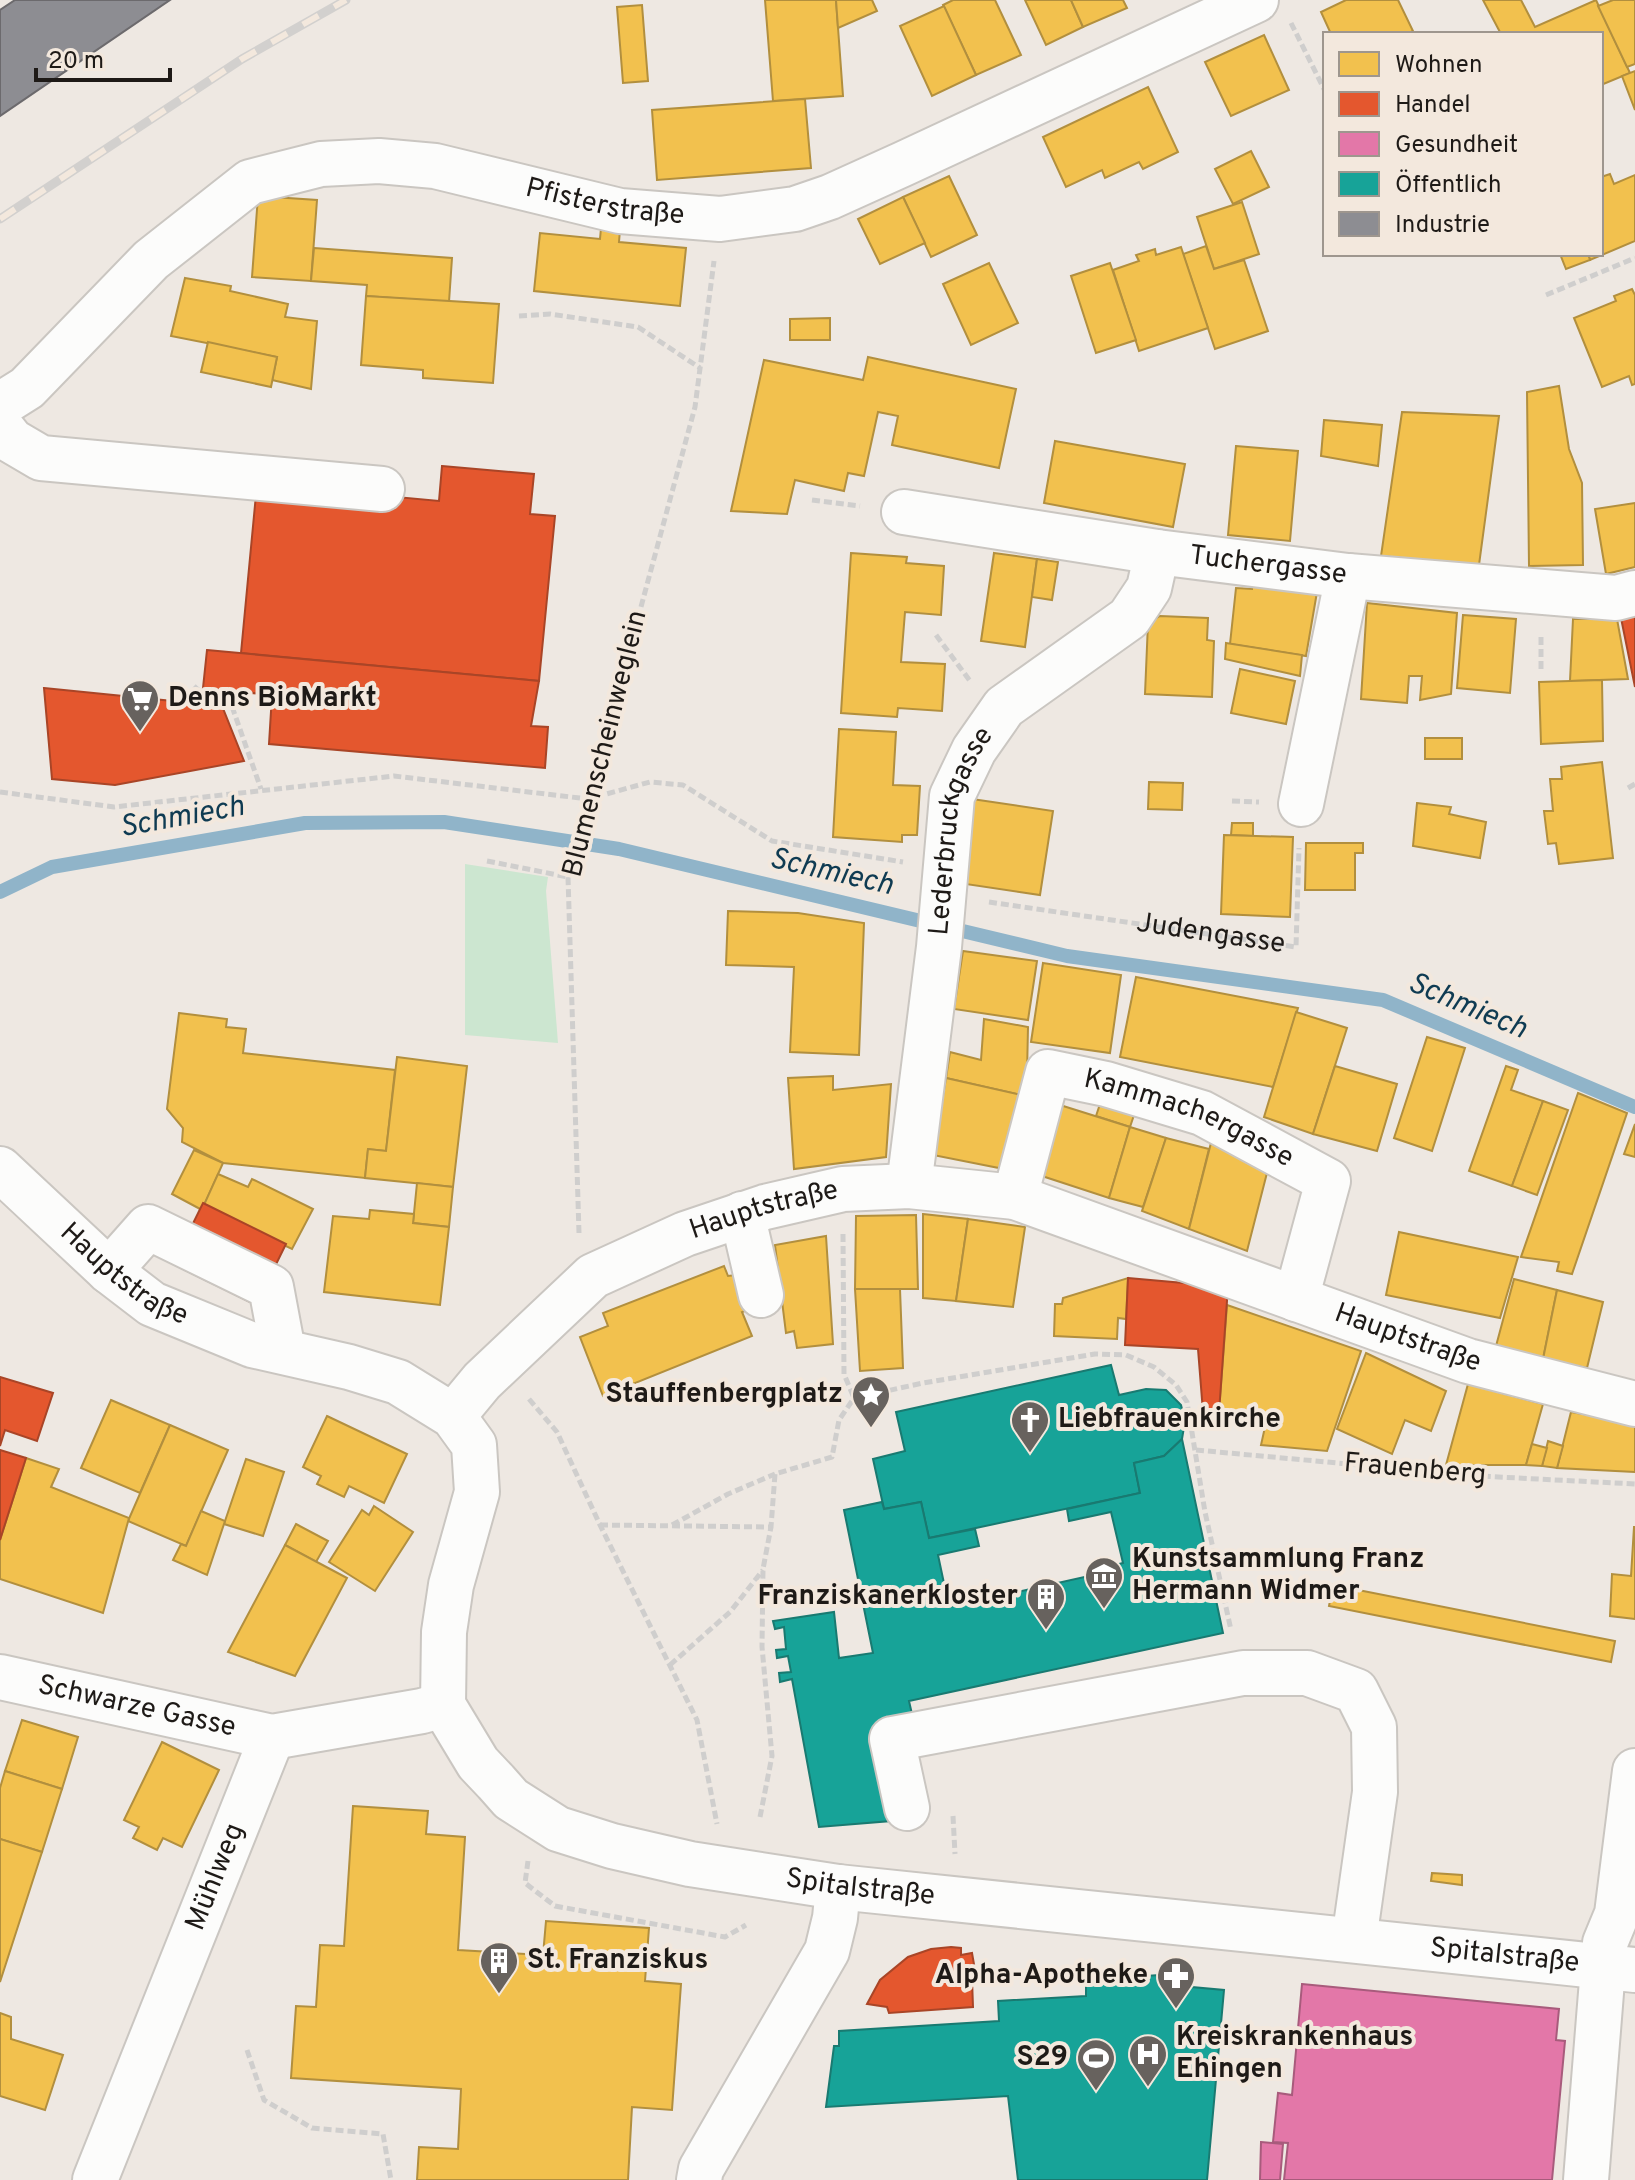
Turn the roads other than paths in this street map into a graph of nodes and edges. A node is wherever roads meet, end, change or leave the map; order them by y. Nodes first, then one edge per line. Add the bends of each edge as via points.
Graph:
1 (1271, 7) edge
2 (0, 405) edge
3 (0, 426) edge
4 (382, 489) dead end
5 (904, 512) dead end
6 (1157, 552) junction
7 (1348, 576) junction
8 (1635, 593) edge
9 (1301, 804) road end
10 (0, 1169) edge
11 (909, 1186) junction
12 (1015, 1197) junction
13 (742, 1214) junction
14 (109, 1271) junction
15 (761, 1295) dead end
16 (1296, 1299) junction
17 (283, 1351) junction
18 (1635, 1404) edge
19 (453, 1416) junction
20 (0, 1677) edge
21 (443, 1705) junction
22 (272, 1737) junction
23 (1635, 1771) edge
24 (907, 1808) dead end
25 (838, 1887) junction
26 (1354, 1940) junction
27 (1619, 1968) edge
28 (1577, 2157) edge
29 (95, 2180) edge
30 (699, 2180) edge

1 - 2 street, Pfisterstraße via 795,209 720,219 620,211 435,166 379,161 321,164 250,182 151,260 27,388
3 - 4 street via 12,441 41,458
5 - 6 street, Tuchergasse
6 - 7 street, Tuchergasse
6 - 11 street, Lederbruckgasse via 1149,588 1129,618 1004,707 974,750 952,796
7 - 8 street, Tuchergasse via 1616,598
7 - 9 street
10 - 14 street, Hauptstraße
11 - 12 street, Hauptstraße
11 - 13 street, Hauptstraße via 843,1189
12 - 16 street, Hauptstraße
12 - 16 street, Kammachergasse via 1048,1072 1202,1113 1328,1181
13 - 15 street
13 - 19 street, Hauptstraße via 593,1276
14 - 17 street, Hauptstraße via 152,1304 252,1345
14 - 17 street via 148,1227 271,1287
16 - 18 street, Hauptstraße via 1468,1361
17 - 19 street, Hauptstraße via 398,1382
19 - 21 street via 474,1445 477,1492 451,1585
20 - 22 street, Schwarze Gasse
21 - 22 street
21 - 25 street, Spitalstraße via 478,1763 511,1799 558,1829 612,1846
22 - 29 street, Mühlweg
23 - 27 street via 1617,1914 1605,1943
24 - 26 street via 892,1739 1243,1673 1307,1673 1356,1691 1374,1727 1375,1792
25 - 26 street, Spitalstraße
25 - 30 street via 827,1951
26 - 27 street, Spitalstraße
27 - 28 street

